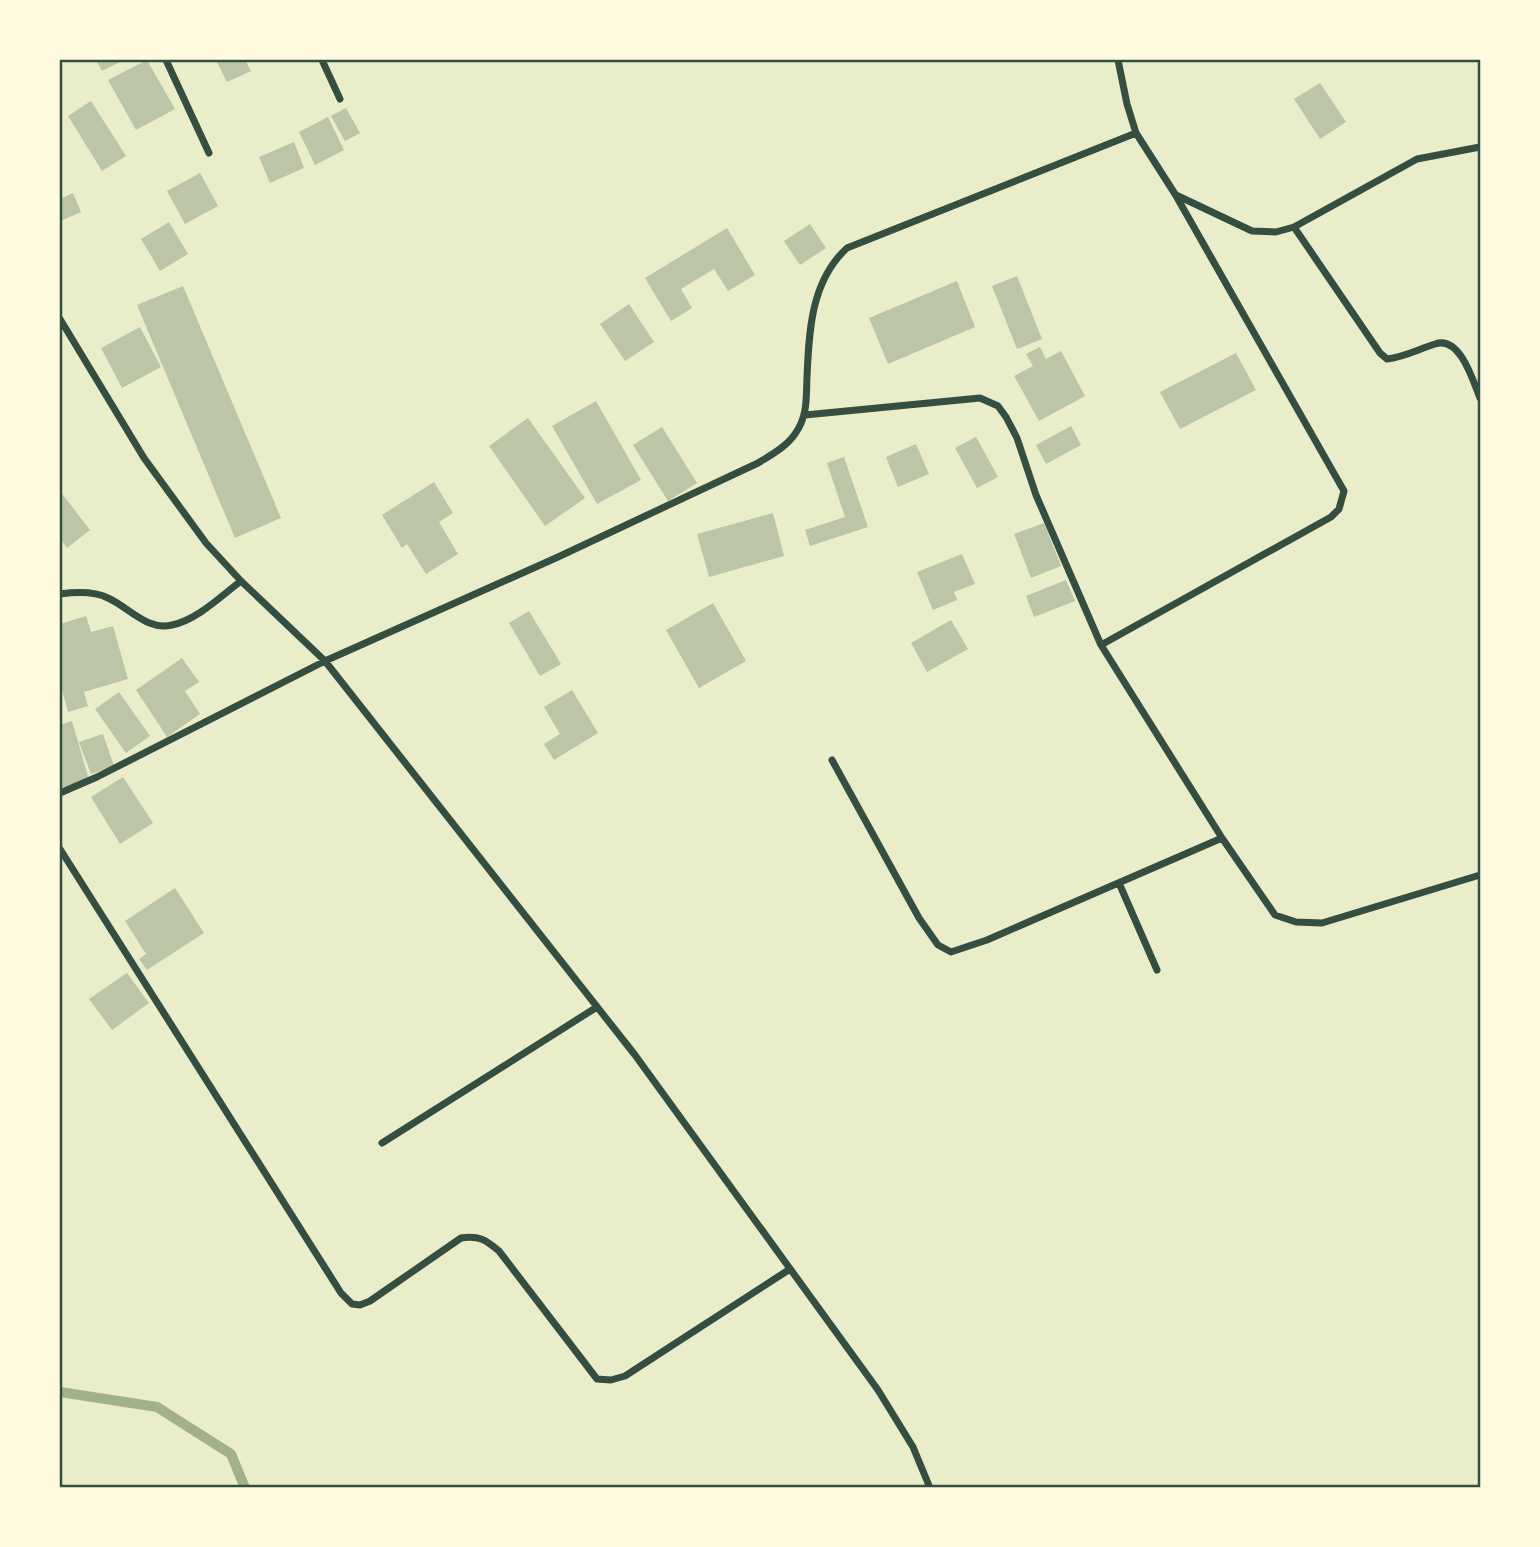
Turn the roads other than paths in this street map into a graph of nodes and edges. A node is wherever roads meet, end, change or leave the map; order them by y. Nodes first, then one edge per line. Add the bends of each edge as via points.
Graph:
1 (166, 60) edge
2 (322, 60) edge
3 (1118, 60) edge
4 (340, 99) dead end
5 (1136, 133) junction
6 (1480, 147) edge
7 (209, 153) dead end
8 (1175, 194) junction
9 (1294, 227) junction
10 (60, 319) edge
11 (1480, 398) edge
12 (805, 415) junction
13 (241, 581) junction
14 (60, 594) edge
15 (1101, 645) junction
16 (325, 660) junction
17 (832, 760) dead end
18 (60, 793) edge
19 (1222, 838) junction
20 (60, 849) edge
21 (1480, 875) edge
22 (1119, 883) junction
23 (1157, 970) dead end
24 (597, 1007) junction
25 (382, 1143) dead end
26 (790, 1269) junction
27 (930, 1488) edge

1 - 7 street
2 - 4 street
3 - 5 street
5 - 8 street
5 - 12 street via 847,248 818,289 808,341
6 - 9 street via 1417,159
8 - 9 street via 1252,231
8 - 15 street via 1344,491 1343,500 1331,517
9 - 11 street via 1380,353 1387,359 1398,358 1438,342 1450,344 1460,353
10 - 13 street via 144,458 206,543
12 - 15 street via 980,398 998,406 1017,439 1035,495
12 - 16 street via 795,435 758,463
13 - 14 street via 191,618 153,627 106,597
13 - 16 street
15 - 19 street
16 - 18 street
16 - 24 street
17 - 22 street via 919,918 943,950 959,951
19 - 21 street via 1275,915 1307,925
19 - 22 street
20 - 26 street via 352,1304 370,1301 461,1238 476,1236 499,1251 597,1379 611,1380 625,1376
22 - 23 street
24 - 25 street
24 - 26 street
26 - 27 street via 889,1407

